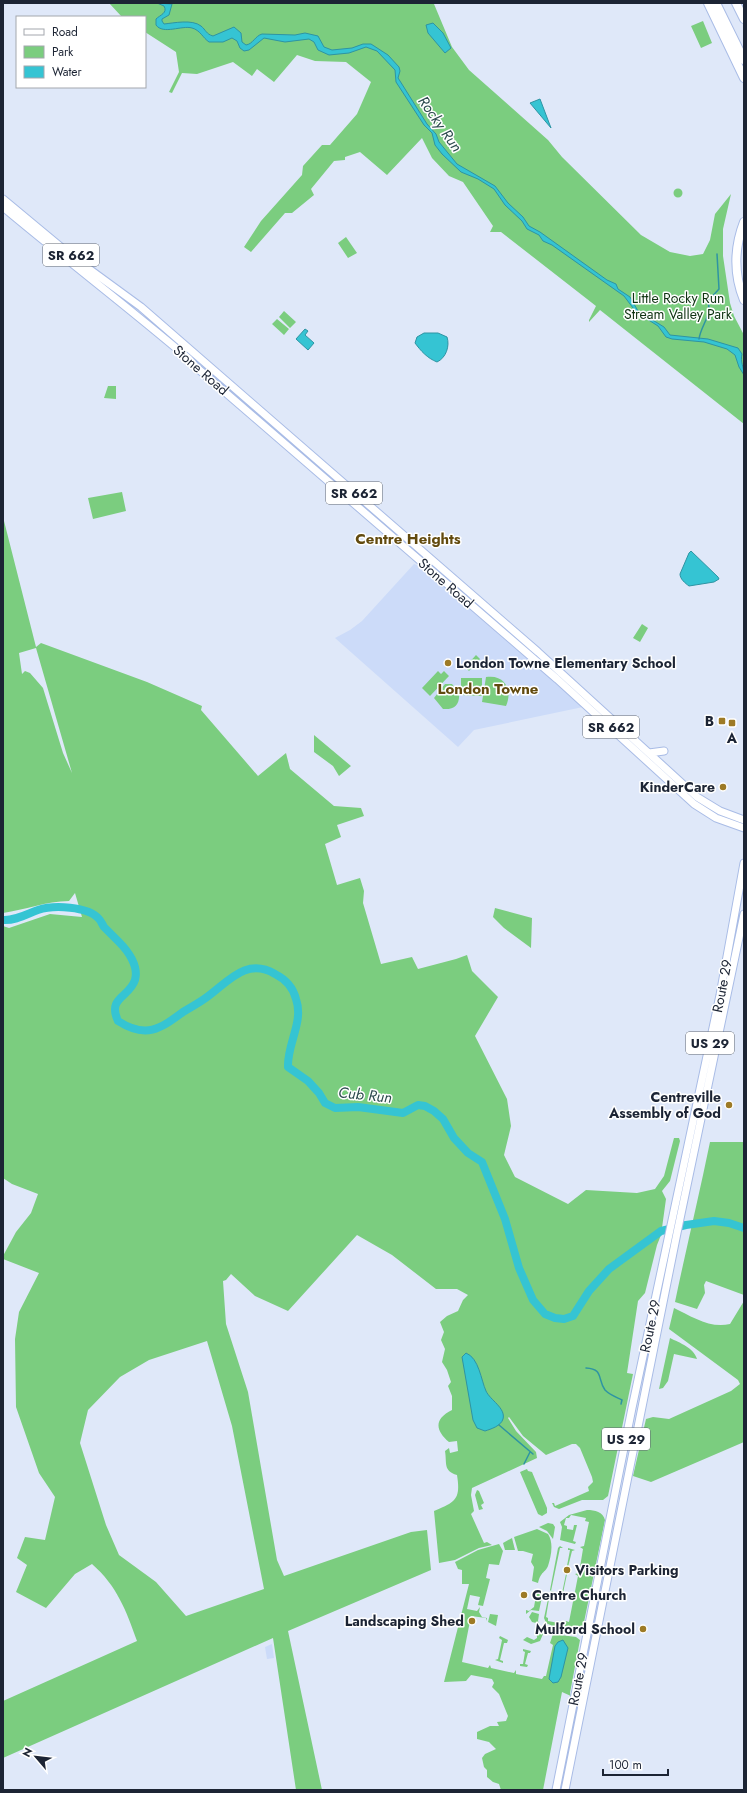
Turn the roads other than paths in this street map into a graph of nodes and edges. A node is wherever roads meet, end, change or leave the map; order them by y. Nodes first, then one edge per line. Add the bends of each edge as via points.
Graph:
1 (708, 3) edge
2 (716, 3) edge
3 (736, 3) edge
4 (744, 19) edge
5 (744, 60) edge
6 (744, 78) edge
7 (3, 199) edge
8 (3, 207) edge
9 (744, 222) edge
10 (744, 300) edge
11 (664, 751) dead end
12 (649, 753) junction
13 (744, 820) edge
14 (744, 828) edge
15 (744, 862) edge
16 (744, 914) edge
17 (556, 1790) edge
18 (565, 1790) edge

1 - 6 highway
2 - 5 highway
3 - 4 highway
7 - 12 main road, Stone Road / SR 662 via 74,258 141,307 538,652
8 - 14 main road, Stone Road / SR 662 via 183,354 557,678 694,804 716,818
9 - 10 highway via 736,261
11 - 12 main road
12 - 13 main road, Stone Road / SR 662 via 697,797 720,811
15 - 17 main road, Route 29 / US 29 via 720,995 671,1222
16 - 18 main road, Route 29 / US 29

